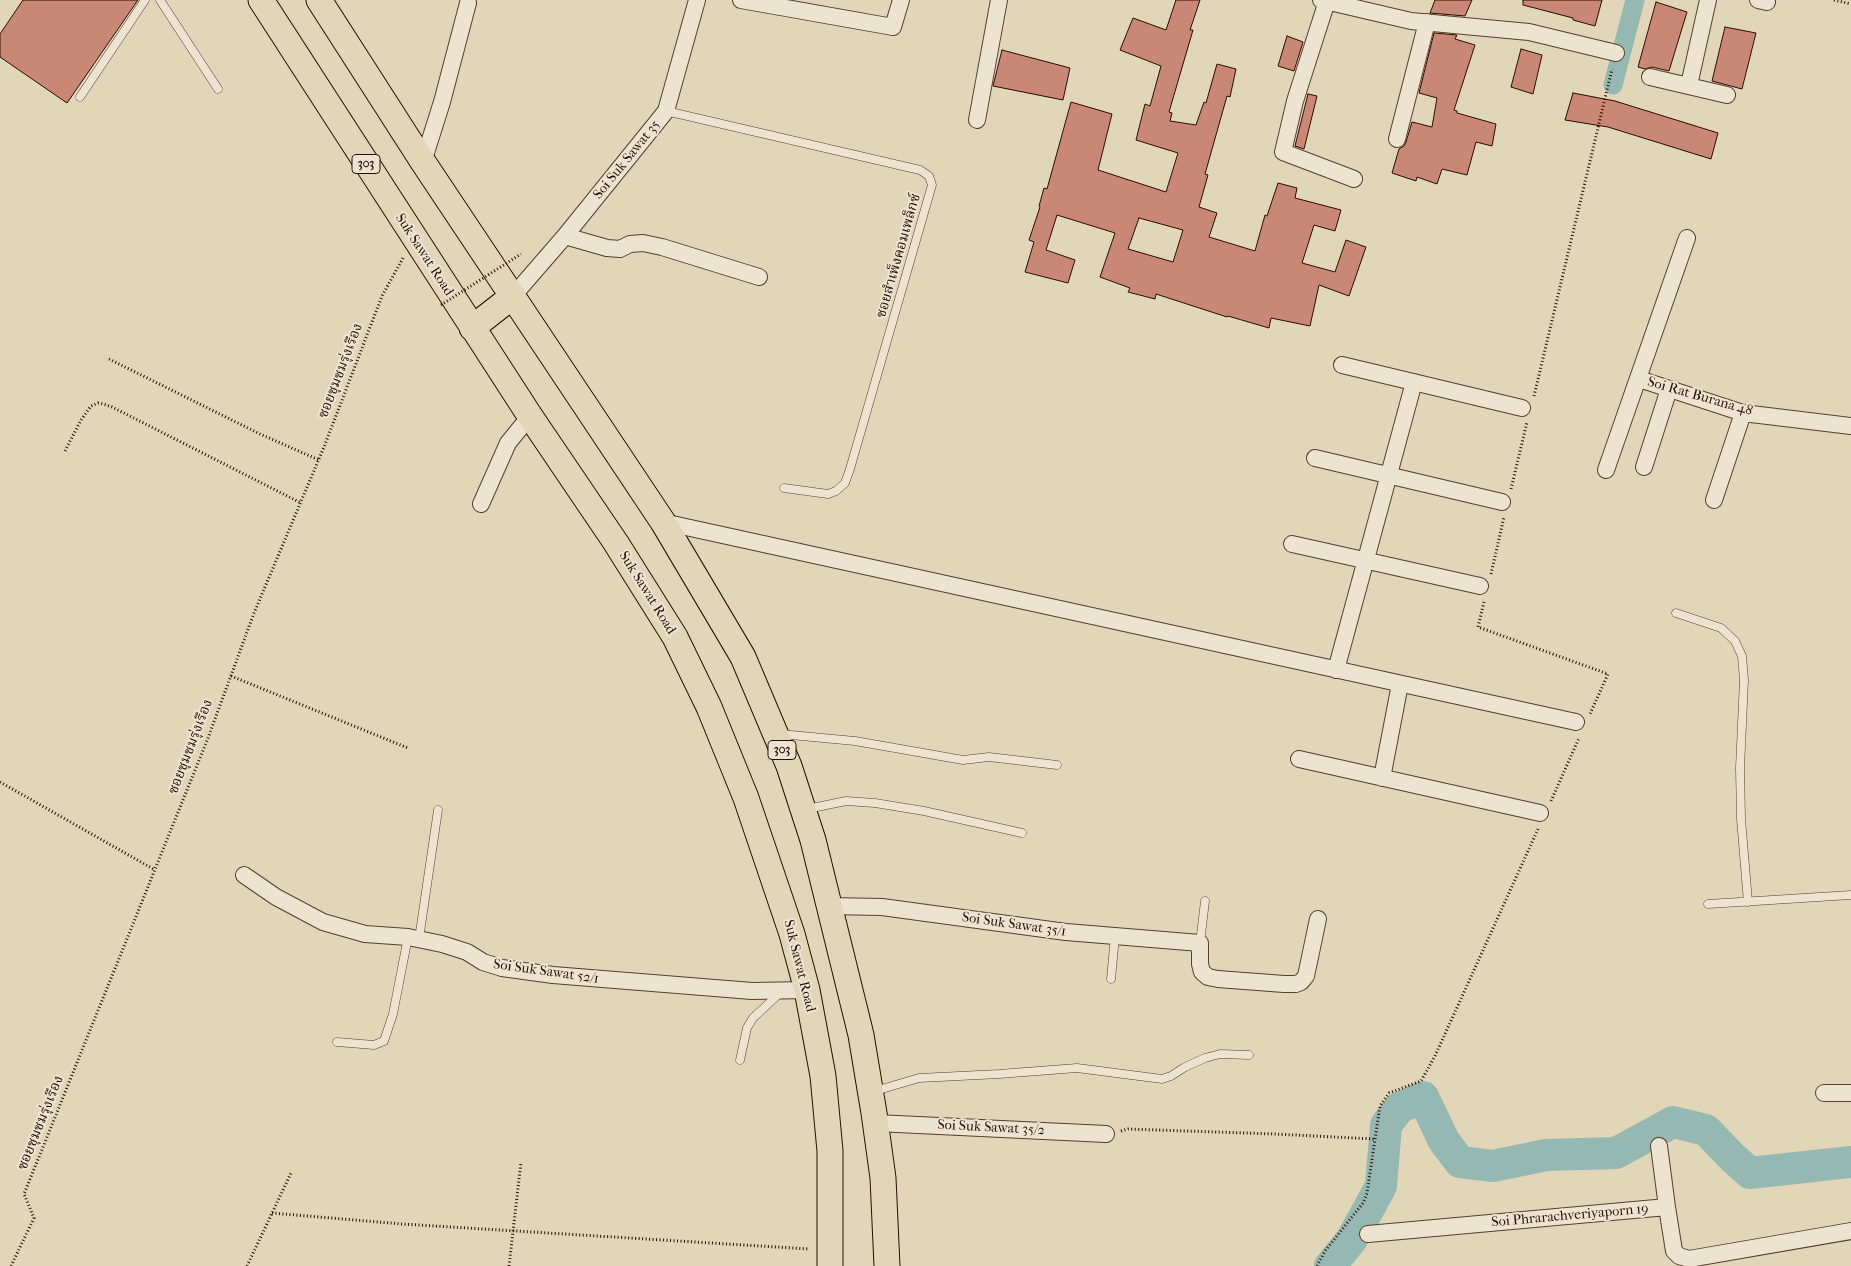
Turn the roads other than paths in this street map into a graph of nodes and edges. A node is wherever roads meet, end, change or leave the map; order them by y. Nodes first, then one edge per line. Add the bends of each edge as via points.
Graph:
1 (145, 0) edge
2 (160, 0) edge
3 (261, 0) edge
4 (319, 0) edge
5 (697, 0) edge
6 (741, 0) edge
7 (900, 0) edge
8 (999, 0) edge
9 (1708, 0) edge
10 (1324, 1) edge
11 (468, 3) dead end
12 (1427, 22) junction
13 (1616, 53) road end
14 (1650, 77) dead end
15 (1689, 85) junction
16 (218, 89) dead end
17 (1726, 95) dead end
18 (80, 97) dead end
19 (666, 111) junction
20 (977, 120) dead end
21 (1397, 139) dead end
22 (423, 162) junction
23 (1354, 179) dead end
24 (565, 236) junction
25 (1687, 238) dead end
26 (759, 277) dead end
27 (513, 296) junction
28 (472, 328) junction
29 (1342, 364) dead end
30 (1638, 379) junction
31 (1414, 382) junction
32 (1669, 389) junction
33 (1528, 408) road end
34 (1743, 413) junction
35 (530, 416) junction
36 (1851, 426) edge
37 (1315, 458) dead end
38 (1644, 467) dead end
39 (1606, 470) dead end
40 (1388, 475) junction
41 (784, 488) dead end
42 (1714, 500) dead end
43 (1506, 503) road end
44 (481, 504) dead end
45 (663, 522) junction
46 (1292, 544) dead end
47 (1365, 561) junction
48 (1485, 588) road end
49 (1676, 613) dead end
50 (1336, 670) junction
51 (1400, 684) junction
52 (1581, 726) road end
53 (775, 734) junction
54 (1299, 759) dead end
55 (1057, 765) dead end
56 (1382, 778) junction
57 (438, 810) dead end
58 (803, 810) junction
59 (1543, 814) road end
60 (1022, 832) dead end
61 (244, 875) dead end
62 (1851, 896) edge
63 (1205, 901) dead end
64 (1748, 902) junction
65 (1708, 904) dead end
66 (828, 906) junction
67 (1318, 919) dead end
68 (1115, 936) junction
69 (413, 938) junction
70 (1200, 944) junction
71 (1111, 979) dead end
72 (795, 990) junction
73 (336, 1042) dead end
74 (1249, 1055) dead end
75 (740, 1060) dead end
76 (871, 1092) junction
77 (1824, 1093) dead end
78 (1851, 1093) edge
79 (876, 1123) junction
80 (1106, 1134) road end
81 (1659, 1146) dead end
82 (1666, 1207) junction
83 (1851, 1231) edge
84 (1368, 1234) dead end
85 (830, 1258) edge
86 (887, 1266) edge

1 - 18 lane
2 - 16 lane
3 - 28 main road, Suk Sawat Road / 303
4 - 22 main road, 303
5 - 19 street, Soi Suk Sawat 35
6 - 7 street via 893,27
8 - 20 street
9 - 15 street
10 - 12 street
10 - 23 street via 1283,152
11 - 22 street
12 - 13 street via 1529,32
12 - 21 street
14 - 15 street
15 - 17 street
19 - 24 street, Soi Suk Sawat 35
19 - 41 lane, ซอยสำเพ็งคอมเพล็กซ์ via 920,170 929,176 932,185 845,483 828,494
22 - 27 main road, 303
24 - 26 street via 607,248 620,249 642,243 662,247
24 - 27 street, Soi Suk Sawat 35
25 - 30 street
27 - 28 main road
27 - 45 main road, 303
28 - 35 main road, Suk Sawat Road / 303
29 - 31 street
30 - 32 street, Soi Rat Burana 48
30 - 39 street
31 - 33 street
31 - 40 street
32 - 34 street, Soi Rat Burana 48
32 - 38 street
34 - 36 street, Soi Rat Burana 48
34 - 42 street
35 - 44 street via 508,442
35 - 72 main road, Suk Sawat Road / 303 via 616,543 675,638 709,707 752,816 792,934
37 - 40 street
40 - 43 street
40 - 47 street
45 - 50 street
45 - 53 main road, 303 via 743,658
46 - 47 street
47 - 48 street
47 - 50 street
49 - 64 lane via 1722,628 1735,641 1742,656 1741,818
50 - 51 street
51 - 52 street
51 - 56 street
53 - 55 lane via 855,741 963,760 989,757
53 - 58 main road, 303
54 - 56 street
56 - 59 street
57 - 69 lane
58 - 60 lane via 846,802 875,803
58 - 66 main road, 303
61 - 69 street, Soi Suk Sawat 52/1 via 323,922 365,934
62 - 64 lane
63 - 70 lane
64 - 65 lane
66 - 68 street, Soi Suk Sawat 35/1 via 882,907
66 - 76 main road, 303
67 - 70 street via 1306,976 1296,984 1208,977 1200,964
68 - 70 street, Soi Suk Sawat 35/1
68 - 71 lane
69 - 72 street, Soi Suk Sawat 52/1 via 467,952 502,968 553,975 752,991
69 - 73 lane via 384,1041 374,1045
72 - 75 lane via 753,1018
72 - 85 main road, Suk Sawat Road / 303 via 823,1076 830,1151
74 - 76 lane via 1220,1054 1205,1058 1162,1079 1077,1068 919,1078
76 - 79 main road, 303
77 - 78 street
79 - 80 street, Soi Suk Sawat 35/2
79 - 86 main road, 303 via 883,1178
81 - 82 street
82 - 83 street, Soi Phrarachveriyaporn 19 via 1674,1252 1689,1259
82 - 84 street, Soi Phrarachveriyaporn 19

